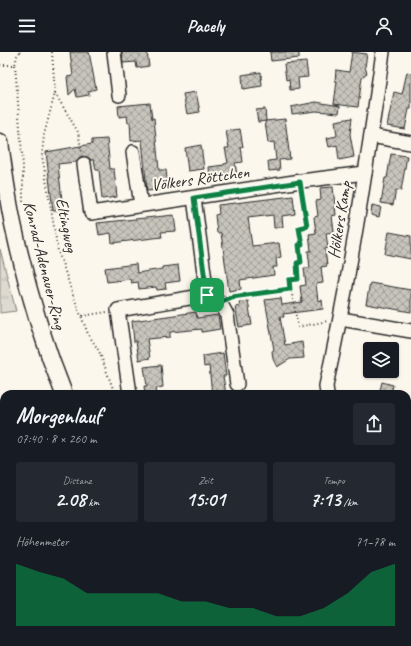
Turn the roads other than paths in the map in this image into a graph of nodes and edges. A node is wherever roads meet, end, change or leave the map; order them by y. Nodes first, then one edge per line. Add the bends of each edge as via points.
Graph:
1 (114, 52) edge
2 (383, 52) edge
3 (120, 95) dead end
4 (371, 136) junction
5 (0, 142) edge
6 (411, 143) edge
7 (133, 152) dead end
8 (84, 164) road end
9 (365, 173) junction
10 (194, 198) junction
11 (141, 205) junction
12 (207, 295) junction
13 (341, 319) junction
14 (411, 331) edge
15 (237, 384) dead end
16 (63, 390) edge
17 (129, 390) edge
18 (326, 390) edge

1 - 3 street
2 - 4 street, Hölkers Kamp
4 - 6 street
4 - 9 street, Hölkers Kamp
5 - 16 main road, Konrad-Adenauer-Ring via 9,206 21,261 38,321
7 - 11 street
8 - 11 street, Völkers Röttchen via 91,213
9 - 10 street, Völkers Röttchen
9 - 13 street, Hölkers Kamp
10 - 11 street, Völkers Röttchen
10 - 12 street
12 - 15 street via 220,302 227,315
12 - 17 street via 118,310
13 - 14 street
13 - 18 street, Hölkers Kamp

